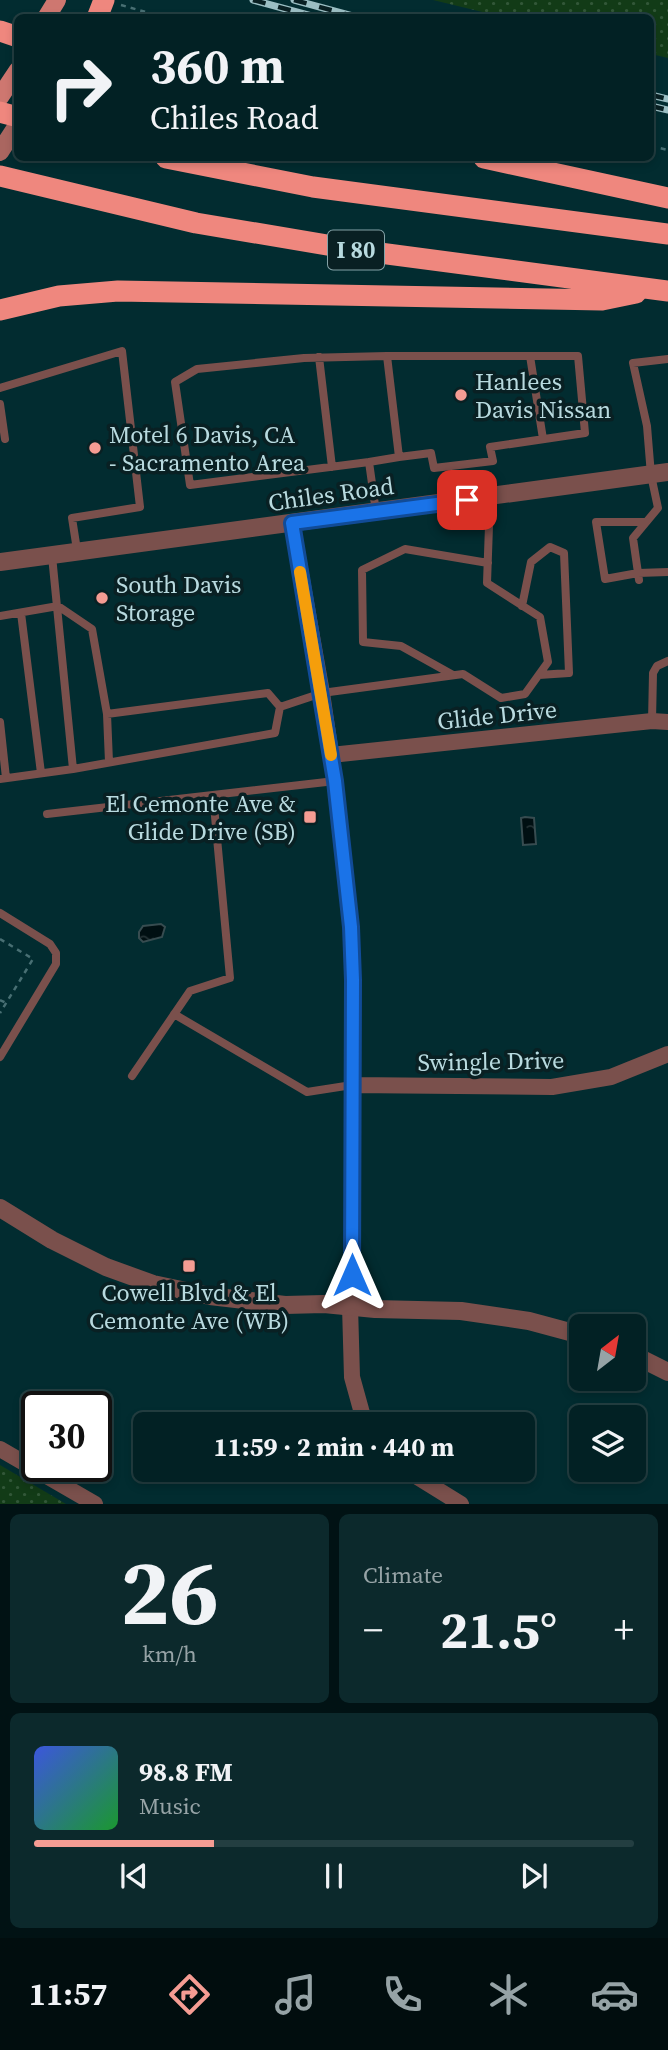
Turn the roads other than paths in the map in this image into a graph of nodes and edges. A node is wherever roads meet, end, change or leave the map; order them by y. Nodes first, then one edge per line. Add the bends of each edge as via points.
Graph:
1 (106, 1) edge
2 (92, 14) edge
3 (14, 76) edge
4 (0, 97) edge
5 (14, 130) edge
6 (0, 152) edge
7 (181, 161) edge
8 (499, 161) edge
9 (0, 176) edge
10 (0, 185) edge
11 (61, 192) junction
12 (668, 198) edge
13 (668, 234) edge
14 (662, 290) edge
15 (0, 310) edge
16 (387, 356) junction
17 (530, 356) junction
18 (319, 358) junction
19 (668, 359) edge
20 (0, 388) edge
21 (0, 404) edge
22 (5, 439) dead end
23 (543, 439) junction
24 (399, 457) junction
25 (369, 462) junction
26 (332, 467) junction
27 (659, 474) edge
28 (490, 497) junction
29 (376, 512) junction
30 (646, 522) junction
31 (292, 523) junction
32 (78, 553) junction
33 (52, 556) junction
34 (0, 562) edge
35 (488, 563) junction
36 (668, 572) edge
37 (638, 576) junction
38 (58, 606) junction
39 (522, 606) junction
40 (21, 613) junction
41 (0, 616) edge
42 (668, 661) edge
43 (539, 675) junction
44 (454, 676) junction
45 (322, 693) junction
46 (280, 707) junction
47 (107, 714) junction
48 (0, 722) edge
49 (660, 722) edge
50 (331, 755) junction
51 (109, 762) junction
52 (73, 769) junction
53 (41, 773) junction
54 (3, 778) edge
55 (335, 781) junction
56 (213, 795) junction
57 (47, 814) dead end
58 (0, 913) edge
59 (174, 1014) junction
60 (668, 1055) edge
61 (0, 1057) edge
62 (132, 1076) dead end
63 (352, 1085) junction
64 (0, 1208) edge
65 (350, 1306) junction
66 (569, 1332) edge
67 (646, 1361) edge
68 (668, 1372) edge
69 (362, 1412) edge
70 (0, 1450) edge
71 (425, 1482) edge
72 (94, 1504) edge
73 (461, 1504) edge

1 - 2 main road
3 - 4 main road
5 - 6 main road
7 - 13 highway, I 80 via 313,187
8 - 12 highway
9 - 11 highway, I 80
10 - 11 highway
11 - 14 highway, I 80 via 196,223 357,250
14 - 15 highway via 602,300 118,291 59,296
16 - 17 lane
16 - 18 lane
16 - 24 lane
17 - 23 lane
17 - 23 lane via 578,356 585,433
18 - 26 lane
18 - 26 lane via 197,369 174,382 190,485
19 - 27 lane via 633,363
20 - 32 lane via 122,351 139,507 72,518
21 - 22 lane
23 - 24 lane via 490,447 493,461 434,468 431,453
24 - 25 lane
25 - 26 lane
25 - 29 lane
27 - 28 street, Chiles Road
27 - 30 lane via 658,508
28 - 29 street, Chiles Road
28 - 35 lane
29 - 31 street, Chiles Road
30 - 37 lane via 633,538
30 - 37 lane via 596,522 605,579
31 - 32 street, Chiles Road
31 - 45 street
32 - 33 street, Chiles Road
33 - 34 street, Chiles Road
33 - 38 lane
35 - 39 lane via 487,583
35 - 44 lane via 405,549 362,570 363,642 401,646
36 - 37 lane
38 - 40 lane
38 - 47 lane via 92,629
38 - 52 lane
39 - 43 lane via 540,617 548,662
39 - 43 lane via 531,562 550,547 564,553 569,673
40 - 41 lane
40 - 53 lane
42 - 49 lane via 653,673
43 - 44 lane via 525,694 502,698 463,674
44 - 45 lane
45 - 46 lane
45 - 50 street
46 - 47 lane via 268,693
46 - 51 lane via 275,733
47 - 51 lane
48 - 54 lane
49 - 50 street, Glide Drive
50 - 55 street
51 - 52 lane
52 - 53 lane
53 - 54 lane
55 - 56 lane
55 - 63 street via 351,927
56 - 57 lane
56 - 59 lane via 230,978 190,991
58 - 61 lane via 50,944 57,964
59 - 62 lane
59 - 63 lane via 307,1093
60 - 63 street, Swingle Drive via 611,1077 552,1087
63 - 65 street
64 - 65 street via 106,1267 153,1284 285,1305
65 - 66 street via 461,1311
65 - 69 street via 352,1377
67 - 68 street
70 - 72 street
71 - 73 street

